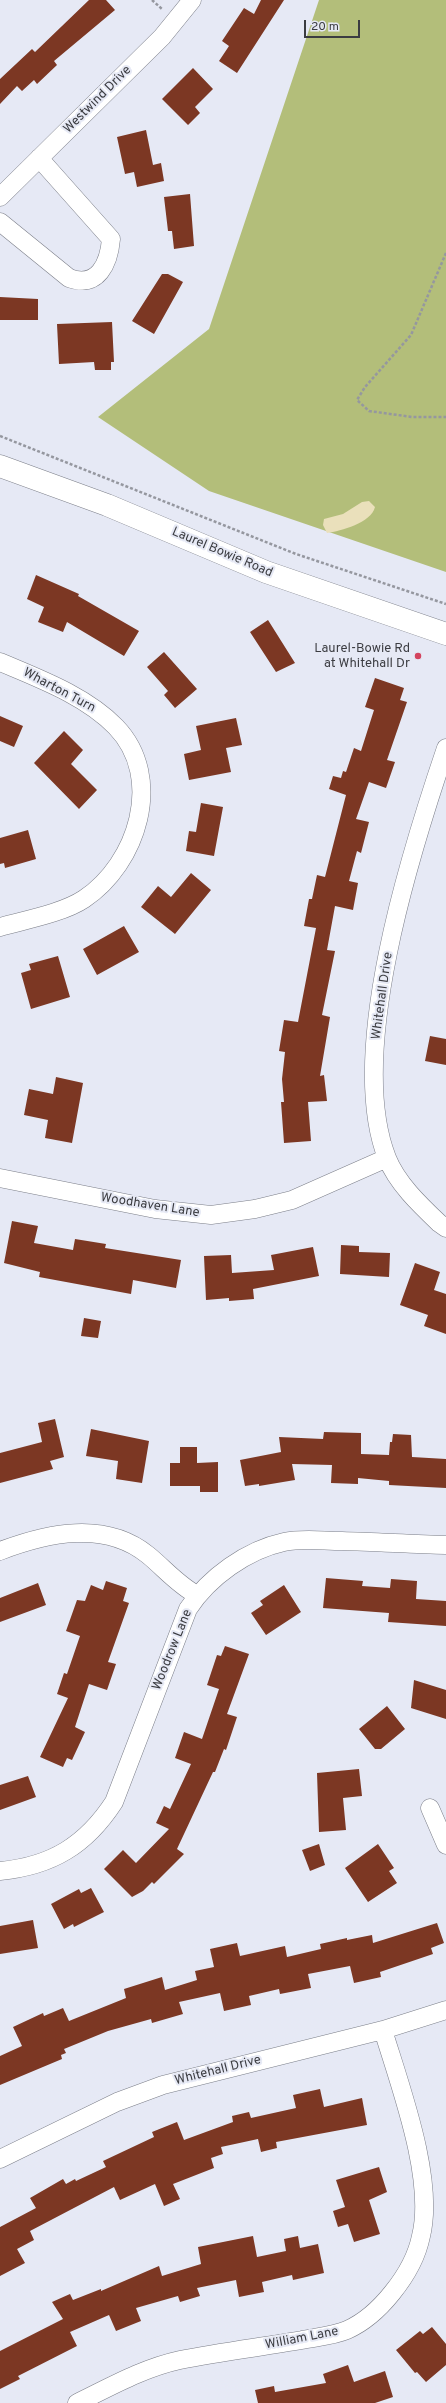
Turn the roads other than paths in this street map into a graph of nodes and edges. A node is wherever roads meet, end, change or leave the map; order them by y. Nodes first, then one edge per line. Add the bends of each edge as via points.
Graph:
1 (192, 0) edge
2 (39, 158) junction
3 (0, 197) edge
4 (0, 222) edge
5 (0, 466) edge
6 (446, 634) edge
7 (0, 662) edge
8 (446, 748) edge
9 (0, 927) edge
10 (387, 1158) junction
11 (0, 1178) edge
12 (446, 1228) edge
13 (446, 1545) edge
14 (0, 1551) edge
15 (197, 1595) junction
16 (430, 1808) dead end
17 (446, 1844) edge
18 (0, 1870) edge
19 (446, 2010) edge
20 (383, 2030) junction
21 (0, 2160) edge
22 (77, 2403) edge

1 - 2 street, Westwind Drive via 162,37
2 - 3 street, Westwind Drive
2 - 4 street via 111,239 110,256 106,264 92,278 78,282 69,278
5 - 6 main road, Laurel Bowie Road via 107,505 266,572
7 - 9 street, Wharton Turn via 100,712 127,742 142,786 141,806 130,844 113,872 94,892 57,910
8 - 10 street, Whitehall Drive via 410,860 394,925 381,997 374,1082 376,1119
10 - 11 street, Woodhaven Lane via 292,1200 255,1209 211,1215 155,1209
10 - 12 street, Whitehall Drive via 402,1185
13 - 15 street, Woodrow Lane via 308,1540 285,1542 250,1555
14 - 15 street via 56,1533 84,1532 123,1540 147,1554
15 - 18 street, Woodrow Lane via 178,1632 114,1802 103,1819 87,1837 54,1857 16,1869
16 - 17 street
19 - 20 street, Whitehall Drive
20 - 21 street, Whitehall Drive via 163,2085 117,2102
20 - 22 street, William Lane via 420,2166 424,2207 422,2235 413,2260 386,2301 374,2313 346,2331 178,2361 148,2370

